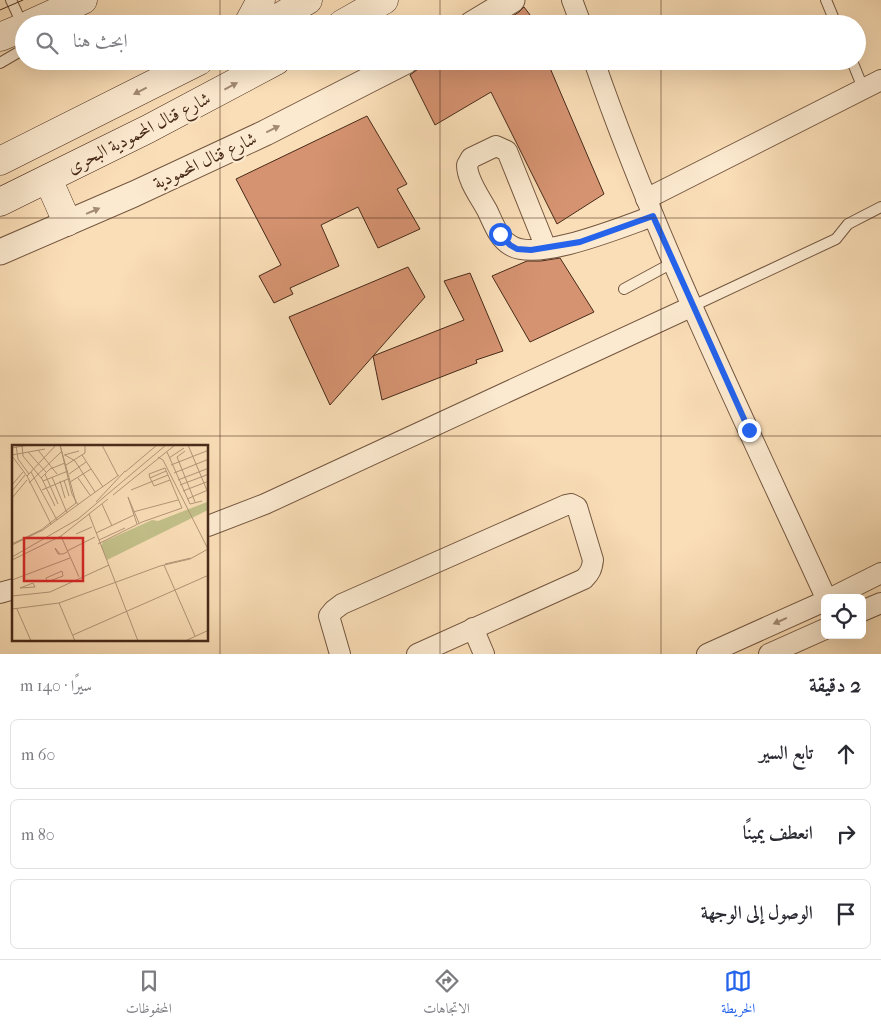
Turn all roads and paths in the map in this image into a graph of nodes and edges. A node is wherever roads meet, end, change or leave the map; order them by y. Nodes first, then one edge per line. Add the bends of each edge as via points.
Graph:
1 (11, 0) edge
2 (83, 0) edge
3 (261, 0) edge
4 (308, 0) edge
5 (384, 0) edge
6 (512, 0) edge
7 (572, 0) edge
8 (826, 0) edge
9 (18, 15) edge
10 (50, 15) edge
11 (253, 15) edge
12 (283, 15) edge
13 (358, 15) edge
14 (487, 15) edge
15 (578, 15) edge
16 (832, 15) edge
17 (15, 30) edge
18 (0, 37) edge
19 (15, 54) edge
20 (0, 63) edge
21 (168, 70) edge
22 (259, 70) edge
23 (389, 70) edge
24 (597, 70) edge
25 (860, 70) edge
26 (872, 84) edge
27 (0, 161) edge
28 (48, 179) junction
29 (0, 202) edge
30 (650, 207) junction
31 (881, 207) edge
32 (67, 222) junction
33 (546, 248) junction
34 (0, 252) edge
35 (674, 262) junction
36 (624, 289) dead end
37 (693, 306) junction
38 (209, 526) edge
39 (881, 573) edge
40 (824, 594) edge
41 (839, 594) edge
42 (821, 601) edge
43 (881, 603) edge
44 (866, 609) edge
45 (473, 628) junction
46 (821, 631) edge
47 (340, 654) edge
48 (417, 654) edge
49 (484, 654) edge
50 (706, 654) edge
51 (768, 654) edge

1 - 9 lane
2 - 10 main road
3 - 11 main road
4 - 12 main road
5 - 13 main road
6 - 14 street
7 - 15 street
8 - 16 lane
17 - 18 main road
19 - 20 lane
21 -> 27 main road, شارع قنال المحمودية البحرى
28 -> 22 main road, شارع قنال المحمودية البحرى
32 -> 23 street, شارع قنال المحمودية via 257,137
24 - 30 street
25 - 26 lane
26 - 30 street
28 - 29 main road, شارع قنال المحمودية البحرى
28 - 32 main road
30 - 33 street via 580,242
30 - 35 street
31 - 37 lane via 848,224 836,239
32 - 34 street, شارع قنال المحمودية
33 - 33 street via 524,250 504,240 467,170 471,158 496,146 507,151
35 - 36 lane
35 - 37 street
37 - 38 street via 265,504
37 - 40 street
39 - 41 street
42 -> 50 street
43 - 44 street
45 - 47 street via 589,574 594,560 577,507 566,505 342,604 329,616
45 - 48 street
45 - 49 street
46 - 51 street

